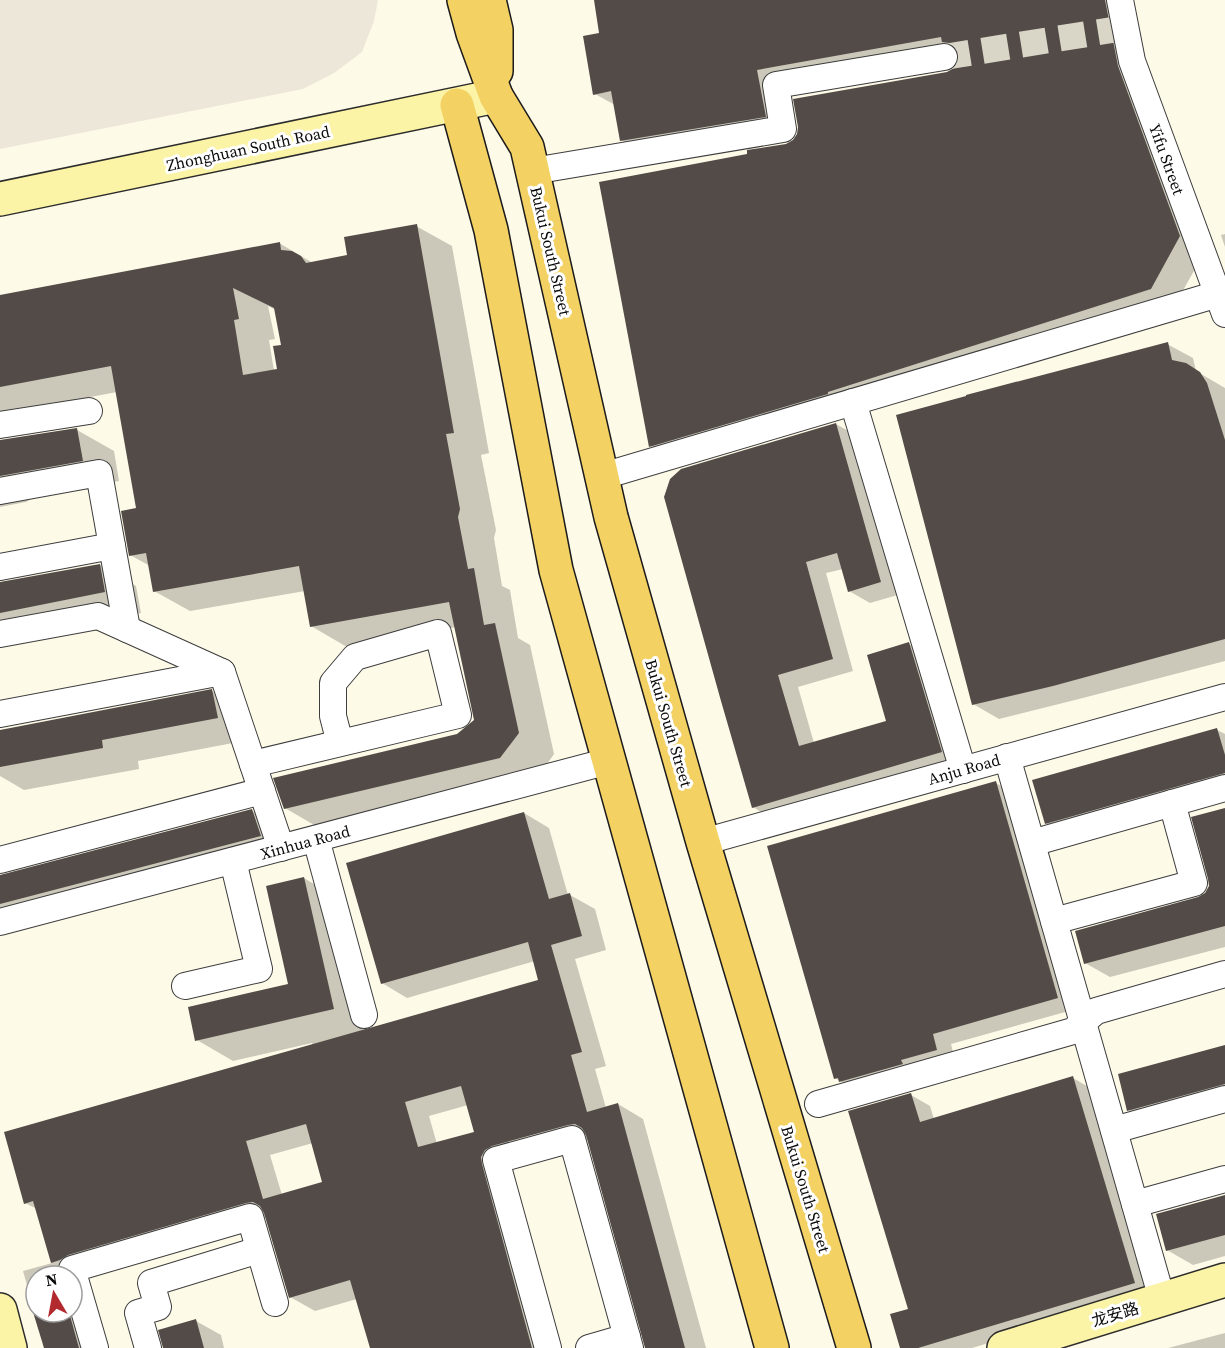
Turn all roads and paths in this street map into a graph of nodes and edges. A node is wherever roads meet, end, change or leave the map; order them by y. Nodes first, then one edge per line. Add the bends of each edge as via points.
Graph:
1 (464, 0) edge
2 (489, 0) edge
3 (1120, 0) edge
4 (944, 57) tunnel mouth
5 (496, 96) junction
6 (457, 105) junction
7 (533, 171) junction
8 (0, 199) edge
9 (1220, 291) edge
10 (854, 402) junction
11 (89, 411) dead end
12 (0, 425) edge
13 (603, 477) junction
14 (0, 491) edge
15 (112, 546) junction
16 (0, 567) edge
17 (127, 629) junction
18 (0, 634) edge
19 (222, 672) junction
20 (1225, 697) edge
21 (0, 714) edge
22 (340, 743) junction
23 (1007, 757) junction
24 (609, 761) junction
25 (253, 764) junction
26 (963, 770) junction
27 (1225, 788) edge
28 (262, 790) junction
29 (1172, 803) junction
30 (316, 839) junction
31 (703, 842) junction
32 (1032, 843) junction
33 (281, 848) junction
34 (0, 860) edge
35 (233, 861) junction
36 (1054, 921) junction
37 (0, 922) edge
38 (1225, 974) edge
39 (185, 986) dead end
40 (364, 1015) dead end
41 (1083, 1022) junction
42 (1225, 1099) edge
43 (818, 1104) dead end
44 (1114, 1130) junction
45 (1225, 1179) edge
46 (1135, 1204) junction
47 (140, 1249) junction
48 (260, 1250) junction
49 (1225, 1280) edge
50 (151, 1283) junction
51 (1162, 1299) junction
52 (275, 1303) dead end
53 (0, 1310) edge
54 (1043, 1342) edge
55 (629, 1343) edge
56 (10, 1348) edge
57 (95, 1348) edge
58 (148, 1348) edge
59 (549, 1348) edge
60 (589, 1348) edge
61 (772, 1348) edge
62 (854, 1348) edge
63 (1004, 1348) edge

1 - 5 main road, Bukui South Street
2 - 5 main road via 496,30
3 - 9 street, Yifu Street via 1119,29
4 - 7 street via 776,85 783,129
5 - 6 main road, Zhonghuan South Road
5 - 7 main road, Bukui South Street via 527,147
6 - 8 main road, Zhonghuan South Road
6 - 24 main road via 491,230 555,570
7 - 13 main road, Bukui South Street
9 - 10 street
10 - 13 street
10 - 26 street
11 - 12 street
13 - 31 main road, Bukui South Street
14 - 15 street via 99,473
15 - 16 street
15 - 17 street
17 - 18 street via 98,616
17 - 19 street
19 - 21 street
19 - 25 street
20 - 23 street, Anju Road
22 - 22 street via 458,715 438,633 355,657 333,683 333,716
22 - 25 street
23 - 26 street, Anju Road
23 - 32 street
24 - 30 street, Xinhua Road
24 - 61 main road
25 - 28 street
26 - 31 street, Anju Road
27 - 29 street
28 - 33 street
28 - 34 street
29 - 32 street
29 - 36 street via 1194,883
30 - 33 street, Xinhua Road
30 - 40 street
31 - 62 main road, Bukui South Street
32 - 36 street
33 - 35 street, Xinhua Road
35 - 37 street, Xinhua Road
35 - 39 street via 259,969
36 - 41 street
38 - 41 street via 1096,1011
41 - 43 street via 1073,1031
41 - 44 street
42 - 44 street
44 - 46 street
45 - 46 street
46 - 51 street
47 - 48 street via 250,1217
47 - 50 street
47 - 57 street via 72,1269
48 - 50 street
48 - 52 street
49 - 51 main road, 龙安路
50 - 58 street via 158,1307 138,1313
51 - 54 main road, 龙安路
53 - 56 main road
54 - 63 main road, 龙安路
55 - 59 street via 572,1139 496,1160
55 - 60 street

